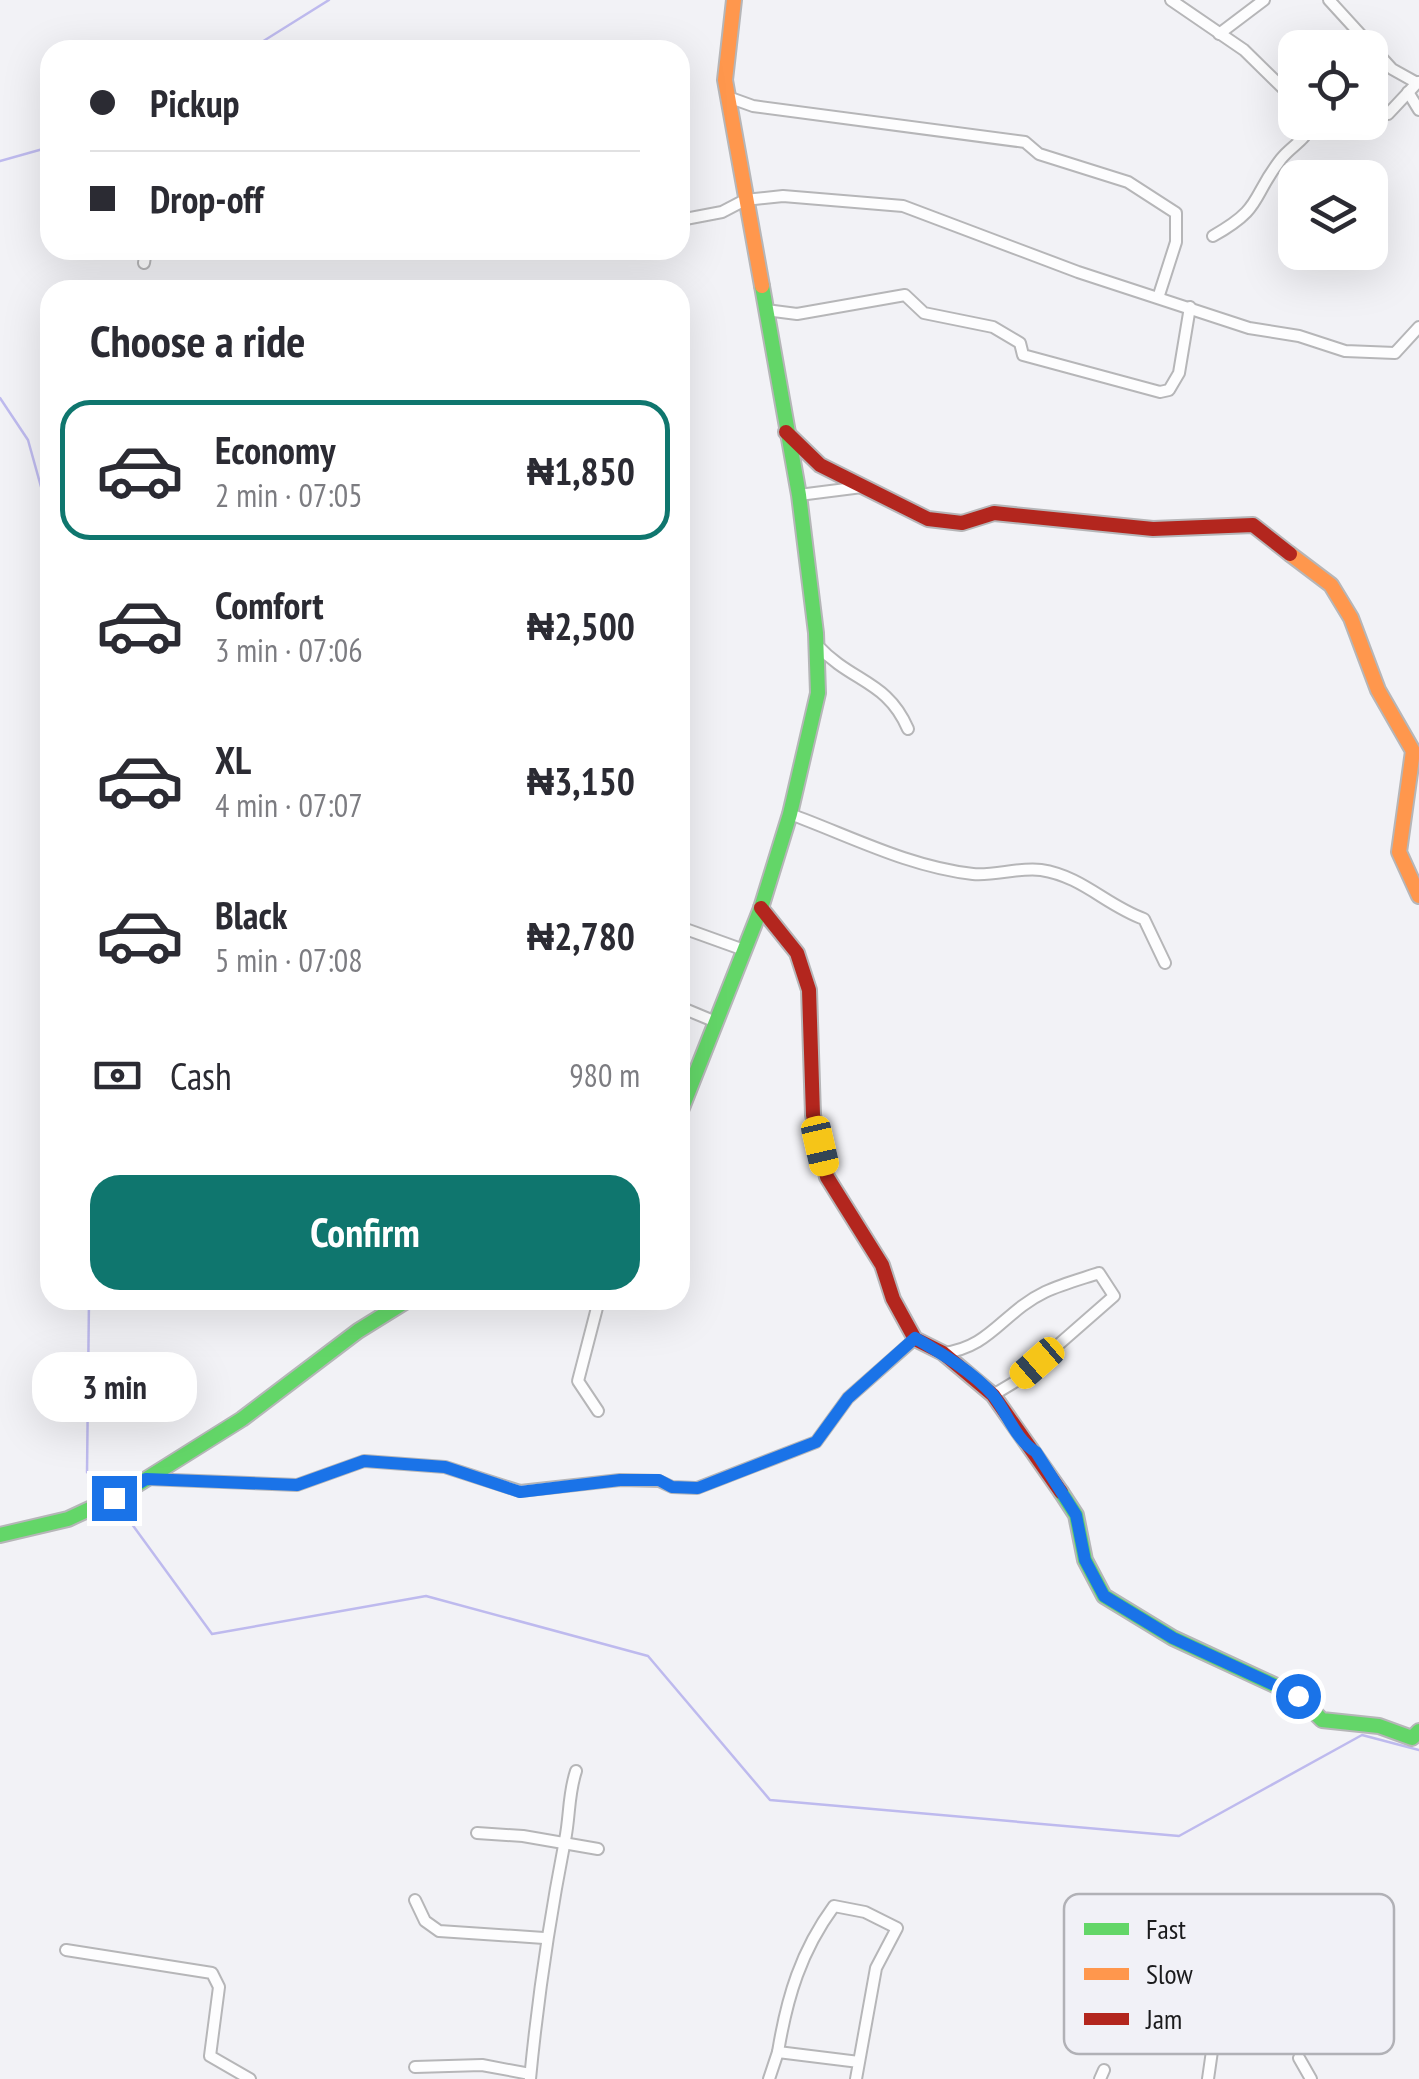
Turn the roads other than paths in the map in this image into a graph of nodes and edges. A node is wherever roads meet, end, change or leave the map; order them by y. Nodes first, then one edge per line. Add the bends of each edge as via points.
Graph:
1 (734, 0) edge
2 (1171, 0) edge
3 (1264, 0) edge
4 (1329, 0) edge
5 (1220, 34) junction
6 (1278, 83) edge
7 (1415, 85) edge
8 (728, 97) junction
9 (1419, 110) edge
10 (1388, 114) edge
11 (1304, 140) edge
12 (744, 200) junction
13 (690, 218) edge
14 (1213, 236) dead end
15 (144, 260) edge
16 (144, 263) dead end
17 (1159, 296) junction
18 (1190, 307) junction
19 (766, 310) junction
20 (1419, 327) edge
21 (786, 432) junction
22 (869, 488) junction
23 (799, 496) junction
24 (816, 644) junction
25 (908, 729) dead end
26 (790, 814) junction
27 (1419, 896) edge
28 (761, 908) junction
29 (690, 931) edge
30 (744, 950) junction
31 (1165, 963) dead end
32 (690, 1011) edge
33 (716, 1022) junction
34 (690, 1088) edge
35 (392, 1310) edge
36 (596, 1310) edge
37 (915, 1338) junction
38 (943, 1354) junction
39 (993, 1396) junction
40 (598, 1411) dead end
41 (146, 1479) junction
42 (0, 1535) edge
43 (1419, 1731) edge
44 (576, 1771) dead end
45 (477, 1834) dead end
46 (564, 1846) junction
47 (598, 1849) dead end
48 (415, 1900) dead end
49 (544, 1938) junction
50 (66, 1950) dead end
51 (778, 2052) junction
52 (1212, 2054) edge
53 (1299, 2058) dead end
54 (858, 2062) junction
55 (415, 2066) dead end
56 (530, 2076) edge
57 (250, 2079) edge
58 (769, 2079) edge
59 (856, 2079) edge
60 (1208, 2079) edge
61 (1311, 2079) edge

1 - 8 street
2 - 5 street
3 - 5 street
4 - 7 street
5 - 6 street
7 - 9 street
7 - 10 street
8 - 12 street
8 - 17 street via 753,106 1024,142 1039,154 1128,182 1176,214 1176,242
11 - 14 street via 1282,158 1250,213
12 - 13 street
12 - 17 street via 797,196 904,206
12 - 19 street
15 - 16 street
17 - 18 street
18 - 19 street via 1179,373 1170,390 1160,392 1023,355 1020,342 993,327 924,313 905,295 797,314
18 - 20 street via 1345,351 1396,353
19 - 21 street
21 - 22 street via 820,465
21 - 23 street
22 - 23 street
22 - 27 street via 904,509 950,523 994,512 1152,529 1246,522 1313,569 1331,584 1351,618 1359,649 1413,752 1398,852
23 - 24 street
24 - 25 street via 834,664 897,702
24 - 26 street via 818,693
26 - 28 street
26 - 31 street via 924,864 973,874 1040,869 1089,884 1144,918
28 - 30 street
28 - 37 street via 798,953 809,990 813,1115 827,1177 882,1264
29 - 30 street
30 - 33 street
32 - 33 street
33 - 34 street
35 - 41 street via 242,1420
36 - 40 street via 578,1381
37 - 38 street
37 - 41 street via 848,1398 816,1442 698,1488 620,1480 520,1492 445,1467 364,1461 297,1485
38 - 39 street
38 - 39 street via 971,1350 1044,1292 1099,1273 1114,1296
39 - 43 street via 1076,1515 1085,1560 1104,1596 1173,1638 1298,1696 1322,1720 1379,1726 1412,1738
41 - 42 street via 91,1511
44 - 46 street
45 - 46 street
46 - 47 street
46 - 49 street
48 - 49 street via 439,1931
49 - 56 street
50 - 57 street via 212,1973 219,1986 210,2056
51 - 54 street
51 - 54 street via 808,1942 834,1906 897,1928 876,1968
51 - 58 street
52 - 60 street
53 - 61 street
54 - 59 street
55 - 56 street via 482,2065

